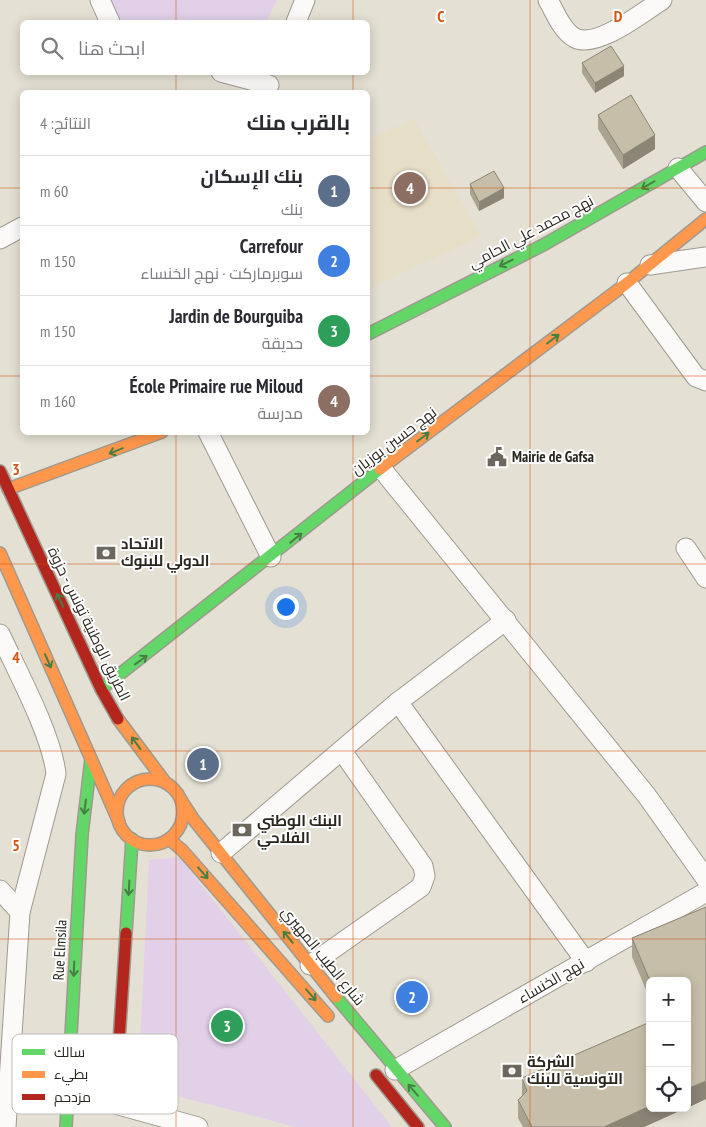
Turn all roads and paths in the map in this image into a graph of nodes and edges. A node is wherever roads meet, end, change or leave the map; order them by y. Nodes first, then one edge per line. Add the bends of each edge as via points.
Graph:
1 (100, 0) edge
2 (305, 0) edge
3 (548, 0) edge
4 (662, 0) edge
5 (109, 20) edge
6 (297, 20) edge
7 (233, 75) edge
8 (270, 84) edge
9 (706, 152) edge
10 (678, 168) junction
11 (706, 202) edge
12 (706, 219) edge
13 (20, 228) edge
14 (0, 239) edge
15 (706, 257) edge
16 (648, 265) junction
17 (627, 284) junction
18 (370, 333) edge
19 (706, 381) edge
20 (154, 435) edge
21 (210, 435) edge
22 (381, 468) junction
23 (0, 471) edge
24 (8, 489) junction
25 (686, 548) dead end
26 (0, 553) edge
27 (272, 557) junction
28 (706, 578) edge
29 (506, 620) junction
30 (0, 634) edge
31 (102, 689) junction
32 (398, 702) junction
33 (342, 751) junction
34 (91, 759) junction
35 (165, 782) junction
36 (181, 800) junction
37 (119, 822) junction
38 (132, 839) junction
39 (169, 839) junction
40 (221, 853) junction
41 (705, 880) edge
42 (0, 890) edge
43 (20, 912) junction
44 (586, 962) junction
45 (310, 965) junction
46 (333, 1022) dead end
47 (12, 1034) edge
48 (72, 1034) edge
49 (119, 1034) edge
50 (12, 1035) edge
51 (370, 1068) dead end
52 (395, 1070) junction
53 (67, 1114) edge
54 (151, 1114) edge
55 (6, 1127) edge
56 (66, 1127) edge
57 (198, 1127) edge
58 (418, 1127) edge
59 (445, 1127) edge

1 - 5 street
2 - 6 street
3 - 4 street via 565,29 575,38 590,40 607,34
7 - 8 street
9 - 10 street, نهج محمد علي الحامي
10 - 11 street
10 -> 18 street, نهج محمد علي الحامي via 545,244
12 - 16 street, نهج حسين بوزيان
13 - 14 street
15 - 16 street
16 - 17 street, نهج حسين بوزيان
17 - 19 street via 696,377
22 -> 17 street, نهج حسين بوزيان
20 -> 24 street
21 - 27 street
27 -> 22 street, نهج حسين بوزيان
22 - 29 street
23 - 24 street, الطريق الوطنية تونس - حزوة
31 -> 24 street, الطريق الوطنية تونس - حزوة
25 - 28 street
26 -> 34 street
31 -> 27 street, نهج حسين بوزيان
29 - 32 street
29 - 41 street via 647,796
30 - 43 street via 41,726 55,761 56,774
35 -> 31 street, الطريق الوطنية تونس - حزوة via 118,719
32 - 33 street
32 - 44 street
33 - 40 street
33 - 45 street via 423,866 425,876 421,887
34 - 37 street
34 -> 48 street, Rue Elmsila via 78,895
35 - 36 street
35 - 37 street via 146,779 128,787 118,803
36 - 39 street via 182,822
36 - 40 street, شارع الطيب المهيري
37 - 38 street
38 - 39 street via 146,844
38 -> 49 street
39 -> 46 street
45 -> 40 street, شارع الطيب المهيري
41 - 44 street, نهج الخنساء
42 - 43 street
43 - 47 street
44 - 52 street, نهج الخنساء
45 - 52 street, شارع الطيب المهيري
50 - 55 street
51 - 58 street
59 -> 52 street, شارع الطيب المهيري
53 - 56 street, Rue Elmsila
54 - 57 street

